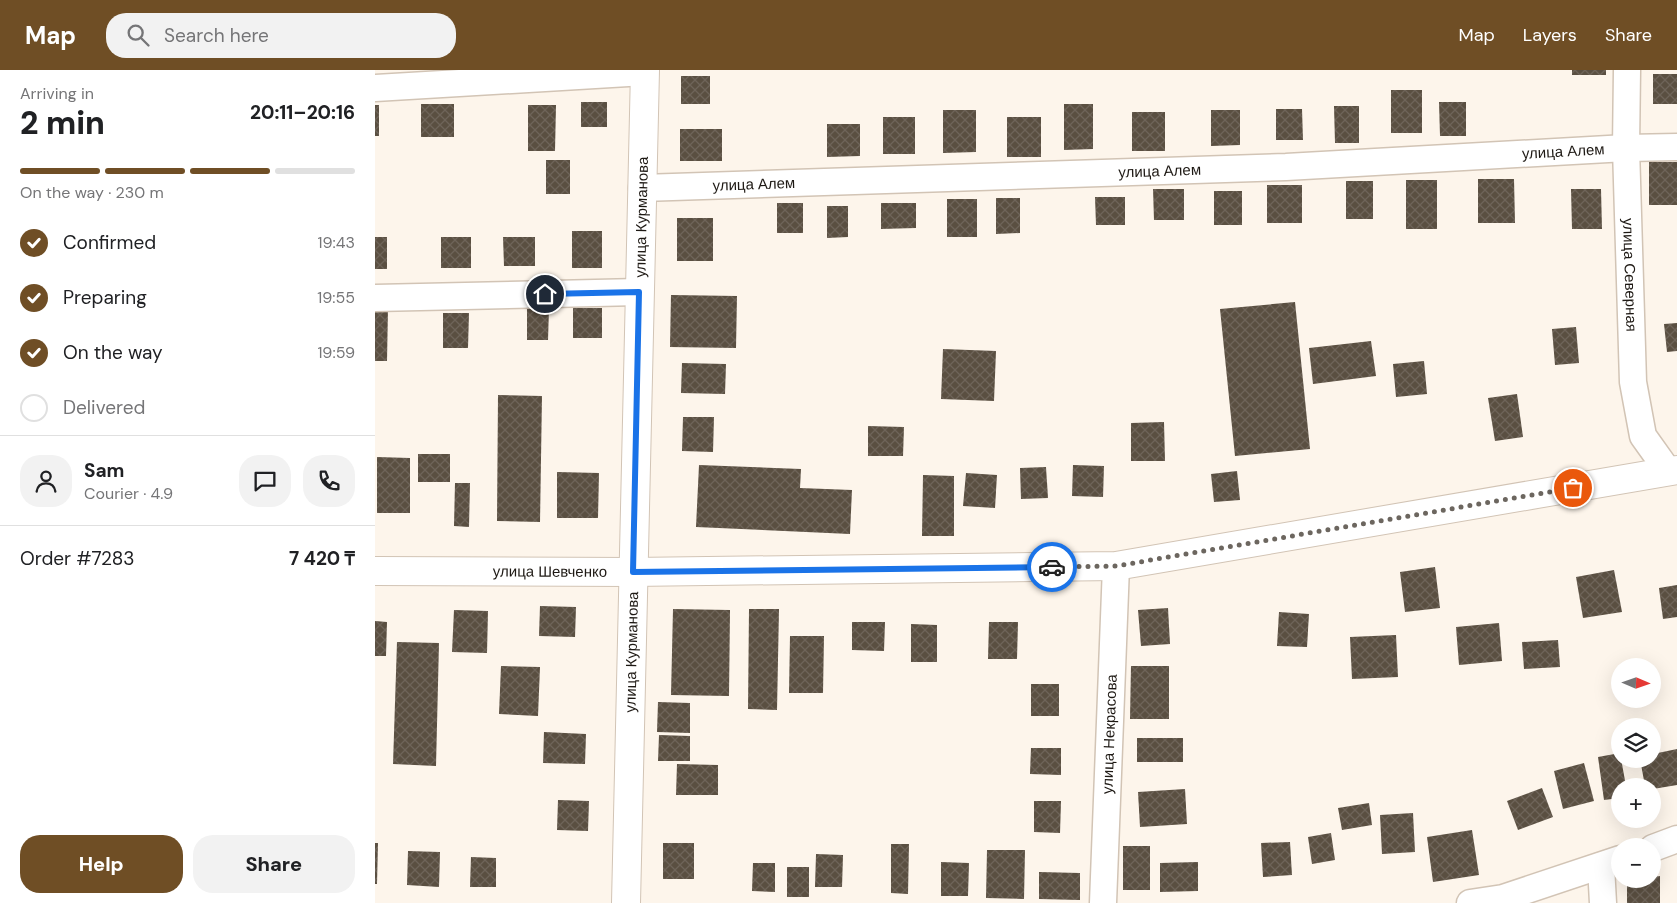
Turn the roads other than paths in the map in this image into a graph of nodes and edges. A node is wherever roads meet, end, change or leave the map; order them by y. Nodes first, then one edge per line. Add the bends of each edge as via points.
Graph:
1 (1627, 70) edge
2 (645, 71) edge
3 (375, 88) edge
4 (1677, 147) edge
5 (1626, 148) junction
6 (642, 188) junction
7 (639, 292) junction
8 (375, 298) edge
9 (1672, 471) edge
10 (1116, 566) junction
11 (375, 571) edge
12 (633, 572) junction
13 (1677, 839) edge
14 (1661, 845) edge
15 (1610, 862) edge
16 (626, 903) edge
17 (1103, 903) edge
18 (1470, 903) edge
19 (1603, 903) edge

1 - 5 street, улица Северная
2 - 3 street
2 - 6 street, улица Курманова
4 - 5 street, улица Алем
5 - 6 street, улица Алем via 1286,167
5 - 9 street, улица Северная via 1633,382 1643,436
6 - 7 street, улица Курманова
7 - 8 street
7 - 12 street, улица Курманова
9 - 10 street, улица Шевченко
10 - 12 street, улица Шевченко
10 - 17 street, улица Некрасова
11 - 12 street, улица Шевченко
12 - 16 street, улица Курманова
13 - 14 street
15 - 18 street via 1503,898
15 - 19 street

